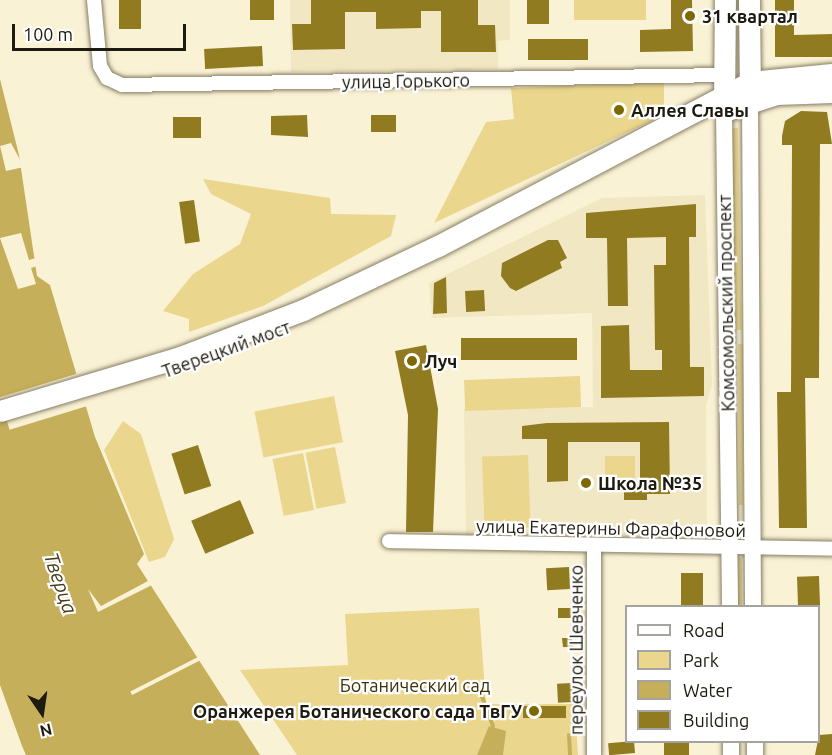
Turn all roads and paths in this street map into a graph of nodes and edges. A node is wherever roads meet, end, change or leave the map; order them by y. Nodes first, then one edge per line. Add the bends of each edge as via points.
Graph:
1 (94, 0) edge
2 (725, 0) edge
3 (750, 0) edge
4 (832, 74) edge
5 (724, 75) junction
6 (750, 91) junction
7 (832, 92) edge
8 (724, 104) junction
9 (441, 250) junction
10 (751, 336) junction
11 (727, 337) junction
12 (0, 411) edge
13 (0, 421) edge
14 (388, 541) dead end
15 (594, 544) junction
16 (730, 549) junction
17 (752, 549) junction
18 (832, 549) edge
19 (730, 605) edge
20 (753, 605) edge
21 (594, 755) edge

1 - 5 street, улица Горького via 100,63 110,80 125,85
2 - 5 main road, Комсомольский проспект
3 - 6 main road, Комсомольский проспект
4 - 6 main road
5 - 8 main road, Комсомольский проспект
6 - 7 main road
6 - 8 main road
6 - 10 street, Комсомольский проспект
8 - 9 main road
8 - 11 street, Комсомольский проспект
9 - 12 main road, Тверецкий мост via 230,339
9 - 13 main road, Тверецкий мост via 246,344
10 - 11 street
10 - 17 street, Комсомольский проспект
11 - 16 street, Комсомольский проспект
14 - 15 street, улица Екатерины Фарафоновой
15 - 16 street, улица Екатерины Фарафоновой
15 - 21 street, переулок Шевченко
16 - 17 street, улица Екатерины Фарафоновой
16 - 19 street, Комсомольский проспект
17 - 18 street, улица Екатерины Фарафоновой
17 - 20 street, Комсомольский проспект

